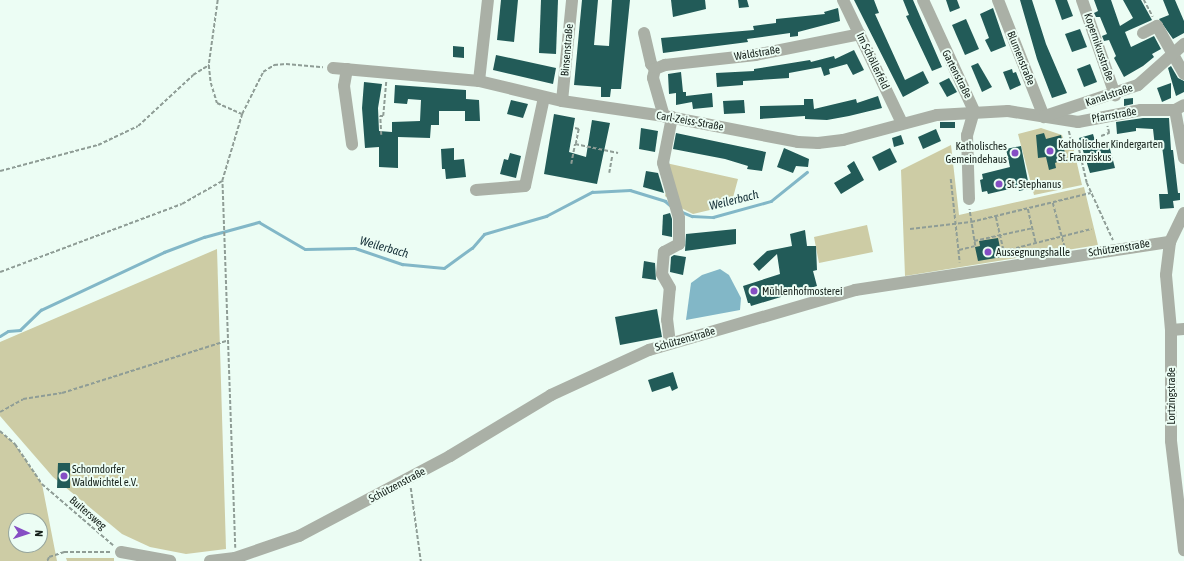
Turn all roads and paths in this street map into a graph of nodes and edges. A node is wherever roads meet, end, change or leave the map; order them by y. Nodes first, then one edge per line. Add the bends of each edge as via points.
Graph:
1 (218, 0) edge
2 (488, 0) edge
3 (572, 0) edge
4 (844, 0) edge
5 (923, 0) edge
6 (998, 0) edge
7 (1082, 0) edge
8 (1144, 0) edge
9 (1157, 26) junction
10 (644, 33) dead end
11 (1143, 33) dead end
12 (860, 34) junction
13 (1184, 44) edge
14 (1172, 54) junction
15 (209, 65) junction
16 (333, 68) joint
17 (347, 69) junction
18 (654, 69) junction
19 (387, 73) junction
20 (1184, 74) edge
21 (479, 81) junction
22 (1115, 94) junction
23 (544, 97) junction
24 (562, 101) junction
25 (1179, 108) edge
26 (974, 111) junction
27 (242, 114) junction
28 (668, 117) junction
29 (1044, 117) junction
30 (902, 122) junction
31 (1107, 125) dead end
32 (575, 128) dead end
33 (1069, 130) dead end
34 (381, 135) dead end
35 (1101, 136) dead end
36 (352, 144) dead end
37 (576, 144) junction
38 (618, 153) dead end
39 (612, 156) dead end
40 (1184, 158) edge
41 (571, 164) dead end
42 (0, 171) edge
43 (609, 173) dead end
44 (951, 179) dead end
45 (222, 181) junction
46 (476, 190) dead end
47 (1091, 193) junction
48 (969, 199) joint
49 (1053, 203) junction
50 (1028, 210) junction
51 (1184, 213) edge
52 (996, 217) junction
53 (971, 222) junction
54 (956, 224) junction
55 (1033, 228) junction
56 (910, 229) dead end
57 (1091, 229) dead end
58 (1000, 236) junction
59 (1062, 236) junction
60 (974, 242) junction
61 (1170, 242) junction
62 (1036, 243) junction
63 (1117, 249) junction
64 (959, 250) junction
65 (1067, 256) junction
66 (960, 263) dead end
67 (0, 272) edge
68 (1184, 329) edge
69 (1170, 330) junction
70 (226, 341) junction
71 (670, 343) junction
72 (0, 412) edge
73 (0, 431) edge
74 (410, 479) junction
75 (1184, 550) edge
76 (121, 552) junction
77 (235, 558) junction
78 (47, 561) edge
79 (170, 561) edge
80 (210, 561) edge
81 (421, 561) edge

1 - 15 path
2 - 21 street
3 - 24 street, Binsenstraße
4 - 12 street, Im Schöllerfeld
5 - 26 street, Gartenstraße
6 - 29 street, Blumenstraße
7 - 22 street, Kopernikusstraße
8 - 9 path
9 - 11 street
9 - 14 street
10 - 18 street
12 - 18 street, Waldstraße via 756,55 665,65
12 - 30 street, Im Schöllerfeld
13 - 14 street, Kanalstraße
14 - 20 street
14 - 22 street, Kanalstraße via 1138,85
15 - 27 path via 217,103
15 - 42 path via 192,75 138,126 98,145
16 - 17 street, Carl-Zeiss-Straße
16 - 27 path via 274,65 263,72
17 - 19 street, Carl-Zeiss-Straße
17 - 36 street via 344,86
18 - 28 street via 653,78
19 - 21 street, Carl-Zeiss-Straße
19 - 34 path via 383,116 380,116
21 - 23 street, Carl-Zeiss-Straße
22 - 29 street, Kanalstraße
23 - 24 street, Carl-Zeiss-Straße
23 - 46 street via 525,186
24 - 28 street, Carl-Zeiss-Straße
25 - 29 street, Pfarrstraße via 1141,110 1078,122
25 - 40 street
26 - 29 street, Carl-Zeiss-Straße via 1008,111
26 - 30 street, Carl-Zeiss-Straße
26 - 48 street, Gartenstraße via 967,135
27 - 45 path
28 - 30 street, Carl-Zeiss-Straße via 798,142 818,143 843,140
28 - 71 street via 663,163 679,218 678,244 664,252 662,274 670,288 667,320
31 - 35 path via 1109,133
32 - 37 path via 579,129
33 - 47 path via 1071,140 1078,144
37 - 38 path
37 - 41 path
39 - 43 path
44 - 54 path
45 - 67 path via 182,204
45 - 70 path
47 - 49 path
47 - 63 path
48 - 53 path
49 - 50 path
49 - 59 path
50 - 52 path
50 - 55 path
51 - 61 street
52 - 53 path
52 - 58 path
53 - 54 path
53 - 60 path
54 - 56 path
54 - 64 path
55 - 58 path
55 - 62 path
57 - 59 path
58 - 60 path
58 - 62 path via 1004,251
59 - 62 path
59 - 65 path
60 - 64 path via 975,246
61 - 63 street, Schützenstraße
61 - 69 street, Lortzingstraße via 1166,275
63 - 65 street, Schützenstraße
64 - 66 path
65 - 71 street, Schützenstraße via 855,290
68 - 69 street
69 - 75 street, Lortzingstraße via 1171,441
70 - 72 path via 62,393 23,399
70 - 77 path
71 - 74 street, Schützenstraße via 551,395
73 - 76 path, Buitersweg via 14,444 42,484
74 - 77 street, Schützenstraße via 299,536
74 - 81 path
76 - 78 path via 64,552 49,557
76 - 79 street
77 - 80 street, Schützenstraße

